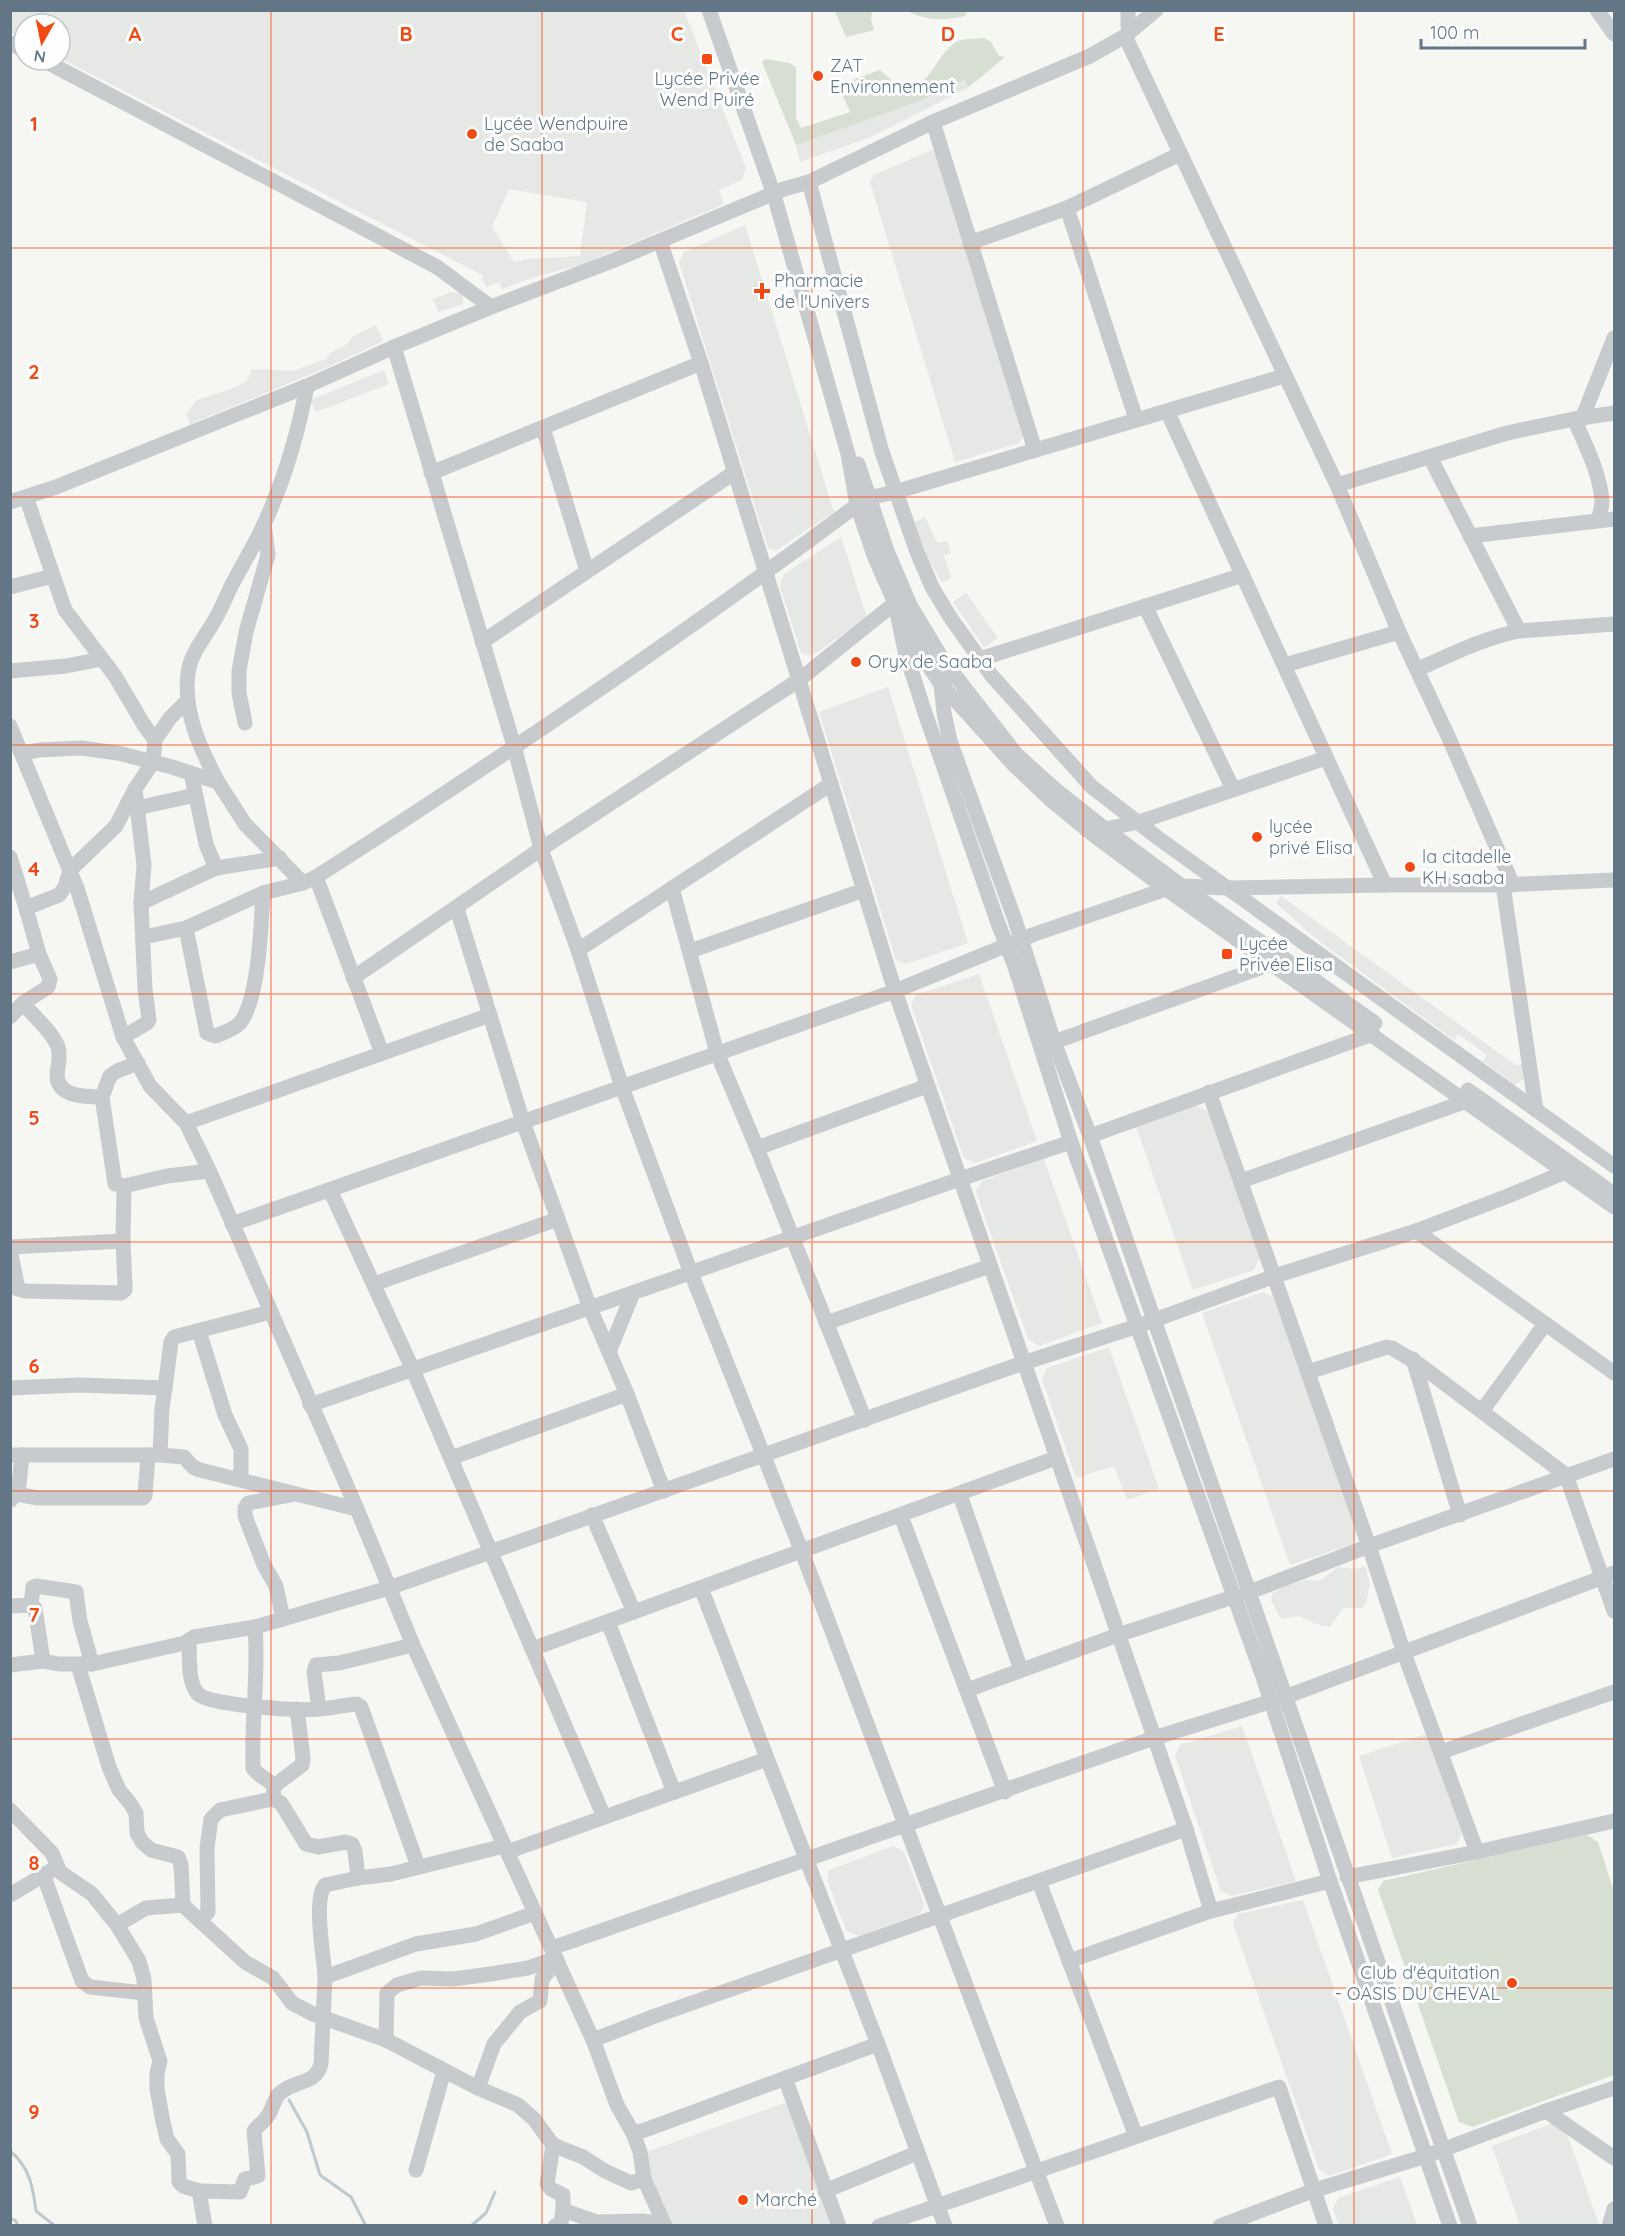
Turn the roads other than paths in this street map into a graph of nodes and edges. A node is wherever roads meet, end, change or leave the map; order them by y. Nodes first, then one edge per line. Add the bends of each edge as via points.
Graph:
1 (709, 10) edge
2 (716, 10) edge
3 (1128, 10) edge
4 (1156, 10) edge
5 (1597, 10) edge
6 (1127, 33) junction
7 (1614, 34) edge
8 (66, 72) edge
9 (933, 122) junction
10 (1180, 154) junction
11 (809, 182) junction
12 (779, 192) junction
13 (1067, 208) junction
14 (660, 242) junction
15 (970, 243) junction
16 (491, 306) junction
17 (1614, 338) edge
18 (394, 347) junction
19 (701, 363) junction
20 (1284, 376) junction
21 (307, 386) junction
22 (1167, 411) junction
23 (1614, 413) edge
24 (1136, 419) junction
25 (1578, 419) junction
26 (543, 428) junction
27 (1035, 450) junction
28 (1430, 457) junction
29 (735, 472) junction
30 (431, 473) junction
31 (1337, 485) junction
32 (895, 492) junction
33 (26, 497) junction
34 (862, 501) junction
35 (10, 502) edge
36 (1614, 519) edge
37 (1598, 520) junction
38 (264, 524) junction
39 (1470, 536) junction
40 (587, 571) junction
41 (766, 573) junction
42 (1243, 575) junction
43 (53, 576) junction
44 (10, 587) edge
45 (895, 603) junction
46 (1145, 606) junction
47 (1614, 624) edge
48 (1519, 631) junction
49 (1399, 632) junction
50 (482, 642) junction
51 (102, 659) junction
52 (980, 659) junction
53 (1285, 665) junction
54 (1418, 669) junction
55 (10, 671) edge
56 (952, 673) junction
57 (799, 680) junction
58 (941, 684) junction
59 (187, 701) junction
60 (245, 723) dead end
61 (10, 726) edge
62 (155, 740) junction
63 (514, 746) junction
64 (22, 753) junction
65 (1326, 758) junction
66 (153, 762) junction
67 (191, 773) junction
68 (218, 782) junction
69 (831, 784) junction
70 (135, 789) junction
71 (1233, 789) junction
72 (195, 795) junction
73 (137, 808) junction
74 (1139, 822) junction
75 (1105, 829) junction
76 (541, 849) junction
77 (10, 857) edge
78 (280, 858) junction
79 (216, 868) junction
80 (70, 870) junction
81 (310, 880) junction
82 (1614, 880) edge
83 (1385, 885) junction
84 (1508, 885) junction
85 (1182, 886) junction
86 (672, 888) junction
87 (1229, 888) junction
88 (1166, 889) junction
89 (864, 890) junction
90 (263, 893) junction
91 (141, 903) junction
92 (26, 908) junction
93 (457, 909) junction
94 (186, 928) junction
95 (144, 937) junction
96 (1014, 943) junction
97 (578, 950) junction
98 (690, 951) junction
99 (39, 954) junction
100 (10, 962) edge
101 (1271, 963) junction
102 (353, 978) junction
103 (895, 991) junction
104 (23, 1003) junction
105 (490, 1015) junction
106 (10, 1017) edge
107 (1373, 1034) junction
108 (123, 1037) junction
109 (1054, 1042) junction
110 (382, 1053) junction
111 (717, 1053) junction
112 (138, 1063) junction
113 (622, 1086) junction
114 (927, 1086) junction
115 (1209, 1092) junction
116 (102, 1097) junction
117 (1467, 1101) junction
118 (1536, 1110) junction
119 (524, 1122) junction
120 (186, 1123) junction
121 (1090, 1136) junction
122 (1071, 1142) junction
123 (757, 1148) junction
124 (1614, 1166) edge
125 (209, 1171) junction
126 (1565, 1172) junction
127 (960, 1179) junction
128 (1241, 1181) junction
129 (124, 1186) junction
130 (330, 1190) junction
131 (1614, 1194) edge
132 (1614, 1207) edge
133 (558, 1219) junction
134 (232, 1224) junction
135 (1416, 1231) junction
136 (792, 1238) junction
137 (123, 1241) junction
138 (10, 1248) edge
139 (990, 1266) junction
140 (691, 1273) junction
141 (1275, 1276) junction
142 (374, 1284) junction
143 (633, 1293) junction
144 (590, 1308) junction
145 (270, 1312) junction
146 (826, 1323) junction
147 (1145, 1323) junction
148 (1545, 1324) junction
149 (199, 1331) junction
150 (609, 1352) junction
151 (1413, 1359) junction
152 (1023, 1363) junction
153 (1613, 1369) edge
154 (413, 1370) junction
155 (1308, 1372) junction
156 (10, 1388) edge
157 (165, 1388) junction
158 (627, 1394) junction
159 (310, 1405) junction
160 (1482, 1411) junction
161 (865, 1420) junction
162 (16, 1455) edge
163 (154, 1455) junction
164 (764, 1456) junction
165 (451, 1458) junction
166 (1056, 1458) junction
167 (1614, 1459) edge
168 (1566, 1475) junction
169 (242, 1479) junction
170 (664, 1491) junction
171 (297, 1494) junction
172 (960, 1495) junction
173 (13, 1497) edge
174 (357, 1509) junction
175 (592, 1515) junction
176 (1460, 1515) junction
177 (901, 1516) junction
178 (1370, 1546) junction
179 (490, 1551) junction
180 (802, 1552) junction
181 (1608, 1575) edge
182 (389, 1588) junction
183 (701, 1588) junction
184 (1240, 1595) junction
185 (31, 1605) junction
186 (10, 1606) edge
187 (1614, 1611) edge
188 (634, 1612) junction
189 (283, 1619) junction
190 (608, 1622) junction
191 (255, 1628) junction
192 (1118, 1635) junction
193 (189, 1640) junction
194 (413, 1645) junction
195 (532, 1649) junction
196 (1404, 1653) junction
197 (43, 1661) junction
198 (85, 1664) junction
199 (10, 1665) edge
200 (1021, 1670) junction
201 (967, 1690) junction
202 (1614, 1692) edge
203 (1278, 1699) junction
204 (253, 1706) junction
205 (297, 1709) junction
206 (319, 1709) junction
207 (1154, 1738) junction
208 (1441, 1752) junction
209 (767, 1760) junction
210 (274, 1792) junction
211 (674, 1792) junction
212 (1005, 1792) junction
213 (10, 1810) edge
214 (604, 1817) junction
215 (1614, 1821) edge
216 (906, 1826) junction
217 (1186, 1829) junction
218 (506, 1849) junction
219 (1477, 1852) junction
220 (807, 1860) junction
221 (418, 1866) junction
222 (57, 1867) junction
223 (43, 1874) junction
224 (1347, 1877) junction
225 (358, 1878) junction
226 (1330, 1881) junction
227 (1039, 1882) junction
228 (10, 1894) edge
229 (183, 1905) junction
230 (1211, 1911) junction
231 (535, 1913) junction
232 (940, 1916) junction
233 (200, 1921) junction
234 (117, 1925) junction
235 (842, 1950) junction
236 (555, 1956) junction
237 (1069, 1961) junction
238 (326, 1977) junction
239 (144, 1993) junction
240 (323, 2017) junction
241 (386, 2040) junction
242 (593, 2040) junction
243 (878, 2044) junction
244 (444, 2071) junction
245 (785, 2078) junction
246 (478, 2088) junction
247 (1614, 2088) edge
248 (1546, 2110) junction
249 (633, 2133) junction
250 (1136, 2136) junction
251 (553, 2145) junction
252 (1444, 2149) junction
253 (917, 2152) junction
254 (1426, 2156) junction
255 (1614, 2158) edge
256 (416, 2170) dead end
257 (1037, 2171) junction
258 (647, 2185) junction
259 (1315, 2190) junction
260 (199, 2191) junction
261 (825, 2191) junction
262 (937, 2206) junction
263 (1614, 2209) edge
264 (563, 2210) junction
265 (640, 2223) edge
266 (664, 2225) edge
267 (205, 2226) edge
268 (555, 2226) edge
269 (839, 2226) edge
270 (879, 2226) edge
271 (945, 2226) edge
272 (1058, 2226) edge
273 (1220, 2226) edge
274 (1326, 2226) edge
275 (1450, 2226) edge
276 (1470, 2226) edge
277 (1609, 2226) edge

1 - 12 street
2 - 12 street
3 - 6 street
4 - 6 street
5 - 7 street
6 - 9 street via 1090,56
6 - 10 street
8 - 16 street via 437,267
9 - 11 street
9 - 15 street
10 - 13 street
10 - 20 street
11 - 12 street
11 - 32 street
12 - 14 street
12 - 34 street via 823,343
13 - 15 street
13 - 24 street
14 - 16 street
14 - 19 street
15 - 27 street
16 - 18 street
17 - 25 street
18 - 21 street
18 - 30 street
19 - 26 street
19 - 29 street
20 - 22 street
20 - 31 street
21 - 33 street
21 - 38 street via 284,477
22 - 24 street
22 - 42 street
23 - 25 street
24 - 27 street
25 - 28 street via 1508,433
25 - 37 street via 1600,489
26 - 30 street
26 - 40 street
27 - 32 street
28 - 31 street
28 - 39 street
29 - 40 street
29 - 41 street
30 - 50 street
31 - 49 street
32 - 34 street
32 - 52 street via 932,587
33 - 35 street
33 - 43 street
34 - 41 street
34 - 45 street via 875,558
34 - 56 street via 910,605
36 - 37 street
37 - 39 street
38 - 59 street via 193,655
38 - 60 street via 268,555 239,671
39 - 48 street
40 - 50 street
41 - 57 street
41 - 63 street
42 - 46 street
42 - 53 street
43 - 44 street
43 - 51 street via 65,610
45 - 57 street
45 - 58 street
45 - 96 street via 925,713
46 - 52 street
46 - 71 street
47 - 48 street
48 - 54 street via 1478,643
49 - 53 street
49 - 54 street
50 - 63 street
51 - 55 street
51 - 62 street
52 - 74 street via 1092,787
53 - 65 street
54 - 84 street
56 - 58 street
56 - 75 street via 1016,754
57 - 69 street
57 - 76 street
58 - 88 street via 1052,801
58 - 96 street via 950,741
59 - 62 street
59 - 68 street via 196,734
61 - 64 street
62 - 66 street
63 - 76 street
63 - 81 street
64 - 66 street via 81,748
64 - 80 street
65 - 71 street
65 - 83 street
66 - 67 street
66 - 70 street
67 - 68 street
67 - 72 street
68 - 78 street via 245,824
69 - 86 street
69 - 89 street
70 - 73 street
70 - 80 street via 116,826
71 - 74 street
72 - 73 street
72 - 79 street
73 - 91 street via 144,865
74 - 75 street
74 - 87 street
75 - 85 street
76 - 93 street
76 - 97 street
77 - 92 street
78 - 79 street
78 - 81 street
79 - 91 street
80 - 92 street via 59,895
80 - 108 street
81 - 90 street
81 - 102 street
82 - 84 street
83 - 84 street
83 - 87 street
84 - 118 street
85 - 87 street
85 - 88 street
85 - 131 street
86 - 97 street
86 - 98 street
87 - 118 street
88 - 96 street
88 - 101 street
89 - 98 street
89 - 103 street
90 - 94 street
90 - 94 street via 254,986 240,1023 215,1036 207,1033
91 - 95 street
92 - 99 street
93 - 102 street
93 - 105 street
94 - 95 street
95 - 108 street via 149,1020
96 - 103 street
96 - 109 street
96 - 122 street
97 - 113 street
98 - 111 street
99 - 100 street
99 - 104 street via 50,983
101 - 107 street
101 - 109 street
102 - 110 street
103 - 111 street
103 - 114 street
104 - 106 street
104 - 116 street via 59,1049 58,1082 63,1089 83,1097
105 - 110 street
105 - 119 street
107 - 115 street
107 - 117 street
108 - 112 street
109 - 121 street
110 - 120 street
111 - 113 street
111 - 123 street
112 - 116 street via 110,1076
112 - 120 street via 150,1086
113 - 119 street
113 - 140 street
114 - 123 street
114 - 127 street
115 - 121 street
115 - 128 street
116 - 129 street via 114,1181
117 - 126 street
117 - 128 street
118 - 124 street
119 - 130 street
119 - 133 street
120 - 125 street
121 - 147 street
122 - 127 street
122 - 147 street
123 - 136 street
125 - 129 street
125 - 134 street
126 - 132 street
126 - 135 street
127 - 136 street
127 - 139 street
128 - 141 street
129 - 137 street
130 - 134 street
130 - 142 street
133 - 142 street
133 - 144 street
134 - 145 street
135 - 141 street
135 - 148 street
136 - 140 street
136 - 146 street
137 - 138 street
137 - 138 street via 125,1285 121,1293 25,1291 18,1288
139 - 146 street
139 - 152 street
140 - 143 street
140 - 164 street
141 - 147 street
141 - 155 street
142 - 154 street
143 - 144 street
143 - 150 street
144 - 150 street
144 - 154 street
145 - 149 street
145 - 159 street
146 - 161 street
147 - 152 street
147 - 184 street
148 - 153 street
148 - 160 street
149 - 157 street via 172,1338
149 - 169 street via 225,1415 241,1449
150 - 158 street
151 - 155 street via 1388,1347
151 - 160 street
151 - 176 street
152 - 161 street
152 - 166 street
154 - 159 street
154 - 165 street
155 - 178 street
156 - 157 street
157 - 163 street
158 - 165 street
158 - 170 street
159 - 174 street
160 - 168 street
161 - 164 street
162 - 163 street
162 - 173 street via 19,1485
163 - 169 street via 184,1456 200,1470
163 - 173 street via 142,1498
164 - 170 street
164 - 180 street
165 - 179 street
166 - 172 street
166 - 192 street
167 - 168 street
168 - 176 street
168 - 181 street
169 - 171 street
170 - 175 street
171 - 174 street
171 - 189 street via 248,1503 245,1508 264,1566 276,1586
172 - 177 street
172 - 200 street
174 - 182 street
175 - 179 street
175 - 188 street
176 - 178 street
177 - 180 street
177 - 201 street
178 - 184 street
178 - 196 street
179 - 182 street
179 - 195 street
180 - 183 street
180 - 216 street
181 - 187 street
181 - 196 street
182 - 189 street
182 - 194 street
183 - 188 street
183 - 209 street
184 - 192 street
184 - 203 street
185 - 186 street
185 - 197 street via 37,1613
185 - 198 street via 36,1586 76,1592
188 - 190 street
189 - 191 street
190 - 195 street
190 - 211 street
191 - 193 street via 194,1636
191 - 204 street
192 - 200 street
192 - 207 street
193 - 198 street
193 - 204 street via 192,1681 197,1693 205,1698
194 - 206 street via 316,1665
194 - 218 street
195 - 214 street
196 - 203 street
196 - 208 street
197 - 198 street
197 - 199 street
198 - 229 street via 109,1767 136,1814 137,1833 142,1842 150,1850 178,1857
200 - 201 street
201 - 212 street
202 - 208 street
203 - 207 street
203 - 224 street
203 - 226 street
204 - 205 street
204 - 210 street via 254,1768
205 - 206 street
205 - 210 street via 302,1765
206 - 221 street via 357,1704 361,1707
207 - 212 street
207 - 217 street
208 - 219 street
209 - 211 street
209 - 220 street
210 - 225 street via 306,1844 352,1844
210 - 233 street via 220,1810 211,1820 206,1870 208,1912
211 - 214 street
212 - 216 street
213 - 222 street via 52,1853
214 - 218 street
215 - 219 street
216 - 220 street
216 - 232 street
217 - 227 street
217 - 230 street
218 - 221 street
218 - 231 street
219 - 224 street
220 - 235 street
220 - 236 street
221 - 225 street
222 - 223 street
222 - 234 street via 92,1894
223 - 228 street
223 - 239 street via 82,1981 90,1987
224 - 252 street
225 - 238 street via 321,1889
226 - 230 street
226 - 254 street
227 - 232 street
227 - 237 street
229 - 233 street
229 - 234 street via 146,1908
230 - 237 street
231 - 236 street
231 - 238 street via 476,1934 416,1944
232 - 235 street
232 - 257 street
233 - 240 street via 245,1962 273,1978 292,2003
234 - 239 street via 139,1961
235 - 242 street
235 - 243 street
236 - 241 street via 528,1968 453,1979 421,1978 397,1985 387,1993
236 - 242 street
236 - 246 street via 542,1979 540,2001 520,2012 494,2044
237 - 250 street
238 - 240 street
239 - 260 street via 160,2061 157,2089 167,2139 178,2154 179,2182
240 - 241 street
240 - 260 street via 318,2073 280,2093 270,2115 254,2131 258,2176 245,2179 240,2192
241 - 244 street
242 - 249 street via 617,2105
243 - 245 street
243 - 253 street
244 - 246 street
244 - 256 street
245 - 249 street
245 - 261 street
246 - 251 street via 526,2110
247 - 248 street
248 - 252 street
248 - 255 street
249 - 258 street
250 - 257 street
250 - 259 street via 1279,2087
251 - 258 street via 627,2182
251 - 264 street via 547,2184 563,2195
252 - 254 street
252 - 276 street
253 - 261 street
253 - 262 street
254 - 259 street
254 - 275 street
257 - 262 street
257 - 272 street
258 - 265 street
258 - 266 street
259 - 273 street
259 - 274 street
260 - 267 street
261 - 269 street
262 - 270 street
262 - 271 street
263 - 277 street
264 - 265 street via 597,2222
264 - 268 street via 561,2223
265 - 266 street

